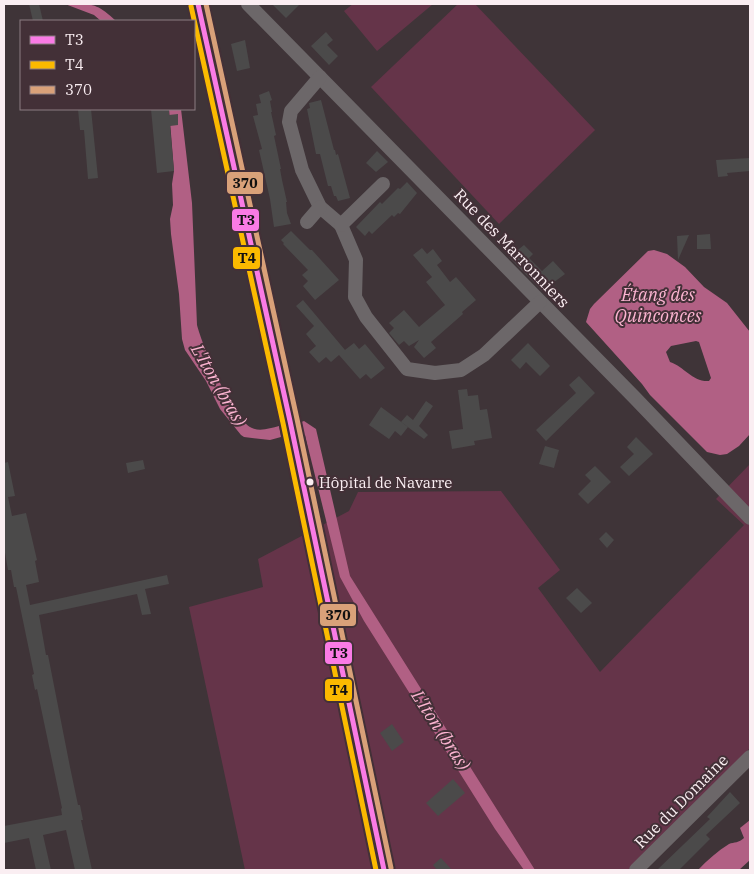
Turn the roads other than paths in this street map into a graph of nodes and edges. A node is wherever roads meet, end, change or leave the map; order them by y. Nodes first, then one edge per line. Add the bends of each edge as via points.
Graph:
1 (198, 4) edge
2 (248, 4) edge
3 (320, 77) junction
4 (384, 184) dead end
5 (320, 207) junction
6 (307, 222) dead end
7 (340, 225) junction
8 (540, 302) junction
9 (750, 518) edge
10 (750, 757) edge
11 (384, 870) edge
12 (636, 870) edge

1 - 11 main road
2 - 3 street, Rue des Marronniers
3 - 5 street via 291,111 290,122 302,170
3 - 8 street, Rue des Marronniers
4 - 7 street
5 - 6 street
5 - 7 street
7 - 8 street via 356,260 355,297 366,317 407,369 435,373 461,370 484,356
8 - 9 street, Rue des Marronniers
10 - 12 street, Rue du Domaine

